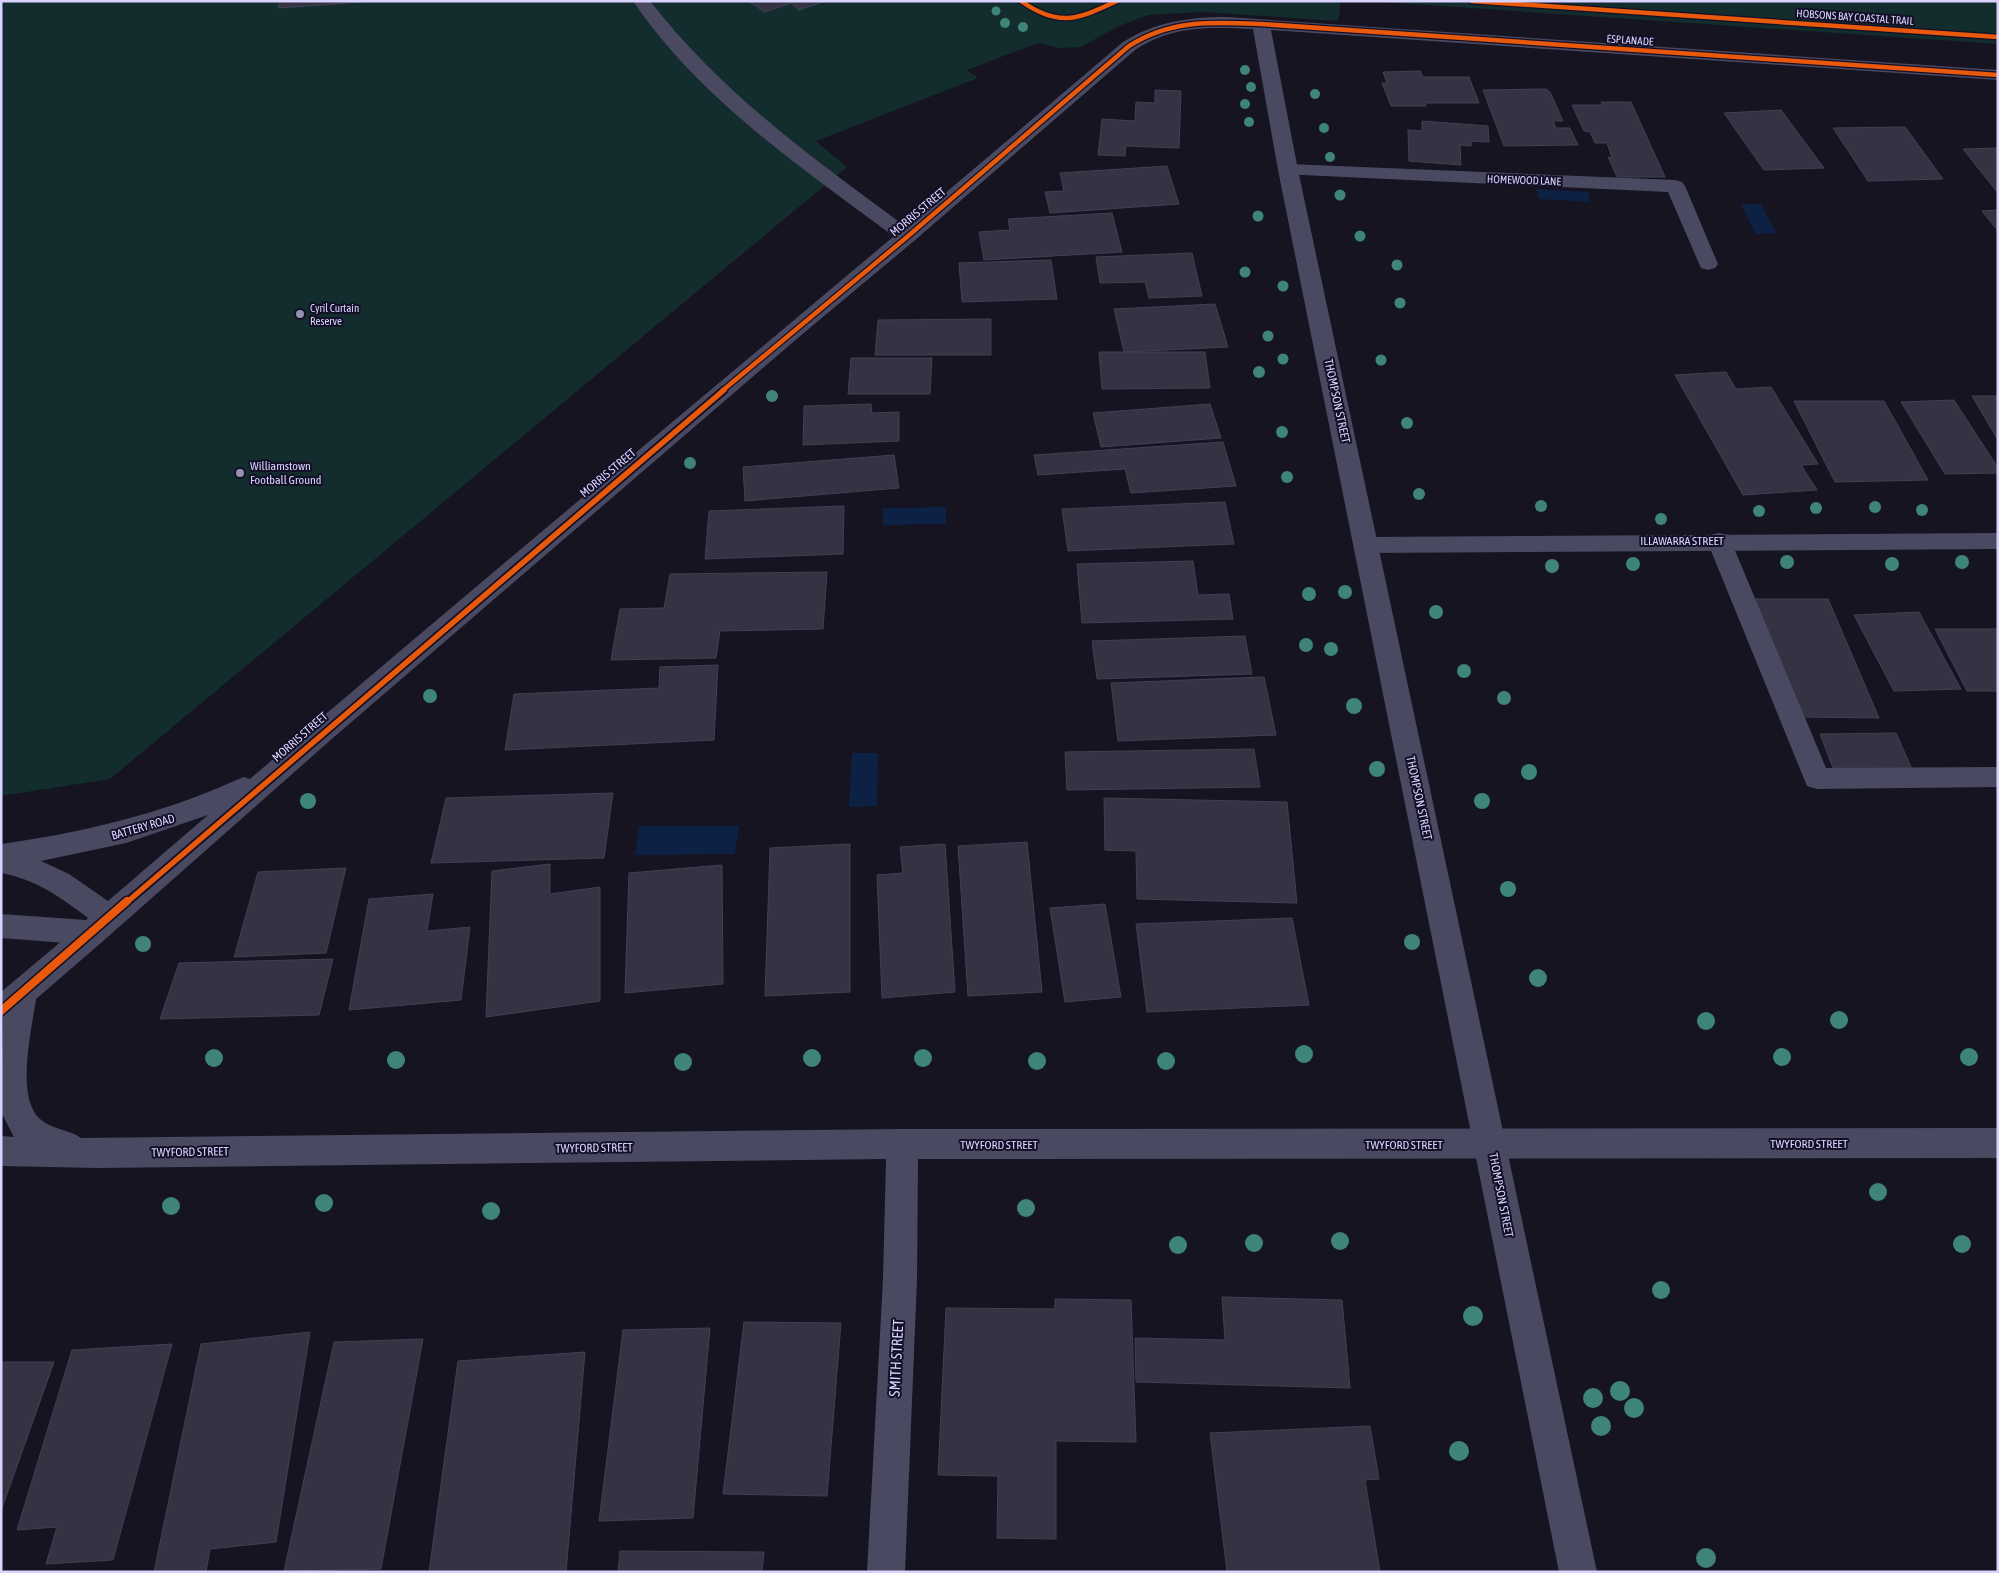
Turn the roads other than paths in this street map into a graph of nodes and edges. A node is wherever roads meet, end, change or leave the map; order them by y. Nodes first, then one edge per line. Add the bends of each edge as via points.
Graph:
1 (641, 1) edge
2 (1261, 24) junction
3 (1998, 75) edge
4 (1288, 170) junction
5 (907, 236) junction
6 (1708, 264) dead end
7 (1719, 541) junction
8 (1998, 541) edge
9 (1367, 545) junction
10 (277, 772) junction
11 (1998, 777) edge
12 (1, 855) edge
13 (1, 862) edge
14 (1, 926) edge
15 (100, 926) junction
16 (11, 1002) edge
17 (1998, 1142) edge
18 (902, 1144) junction
19 (1491, 1145) junction
20 (1, 1151) edge
21 (97, 1153) junction
22 (886, 1572) edge
23 (1578, 1572) edge

1 - 5 street via 697,68 746,114
2 - 3 street, ESPLANADE
2 - 4 street, THOMPSON STREET
2 - 5 street, MORRIS STREET via 1168,27 1141,36
4 - 6 street, HOMEWOOD LANE via 1674,186
4 - 9 street, THOMPSON STREET
5 - 10 street, MORRIS STREET
7 - 8 street, ILLAWARRA STREET
7 - 9 street, ILLAWARRA STREET
7 - 11 street via 1817,779
9 - 19 street, THOMPSON STREET
10 - 12 street, BATTERY ROAD via 201,808 160,823 92,840
10 - 15 street, MORRIS STREET
13 - 15 street via 35,870 84,900
14 - 15 street
15 - 16 street, MORRIS STREET
16 - 21 street via 11,1088 15,1109 25,1126 42,1138
17 - 19 street, TWYFORD STREET
18 - 19 street, TWYFORD STREET
18 - 21 street, TWYFORD STREET
18 - 22 street, SMITH STREET via 900,1279
19 - 23 street, THOMPSON STREET
20 - 21 street, TWYFORD STREET

